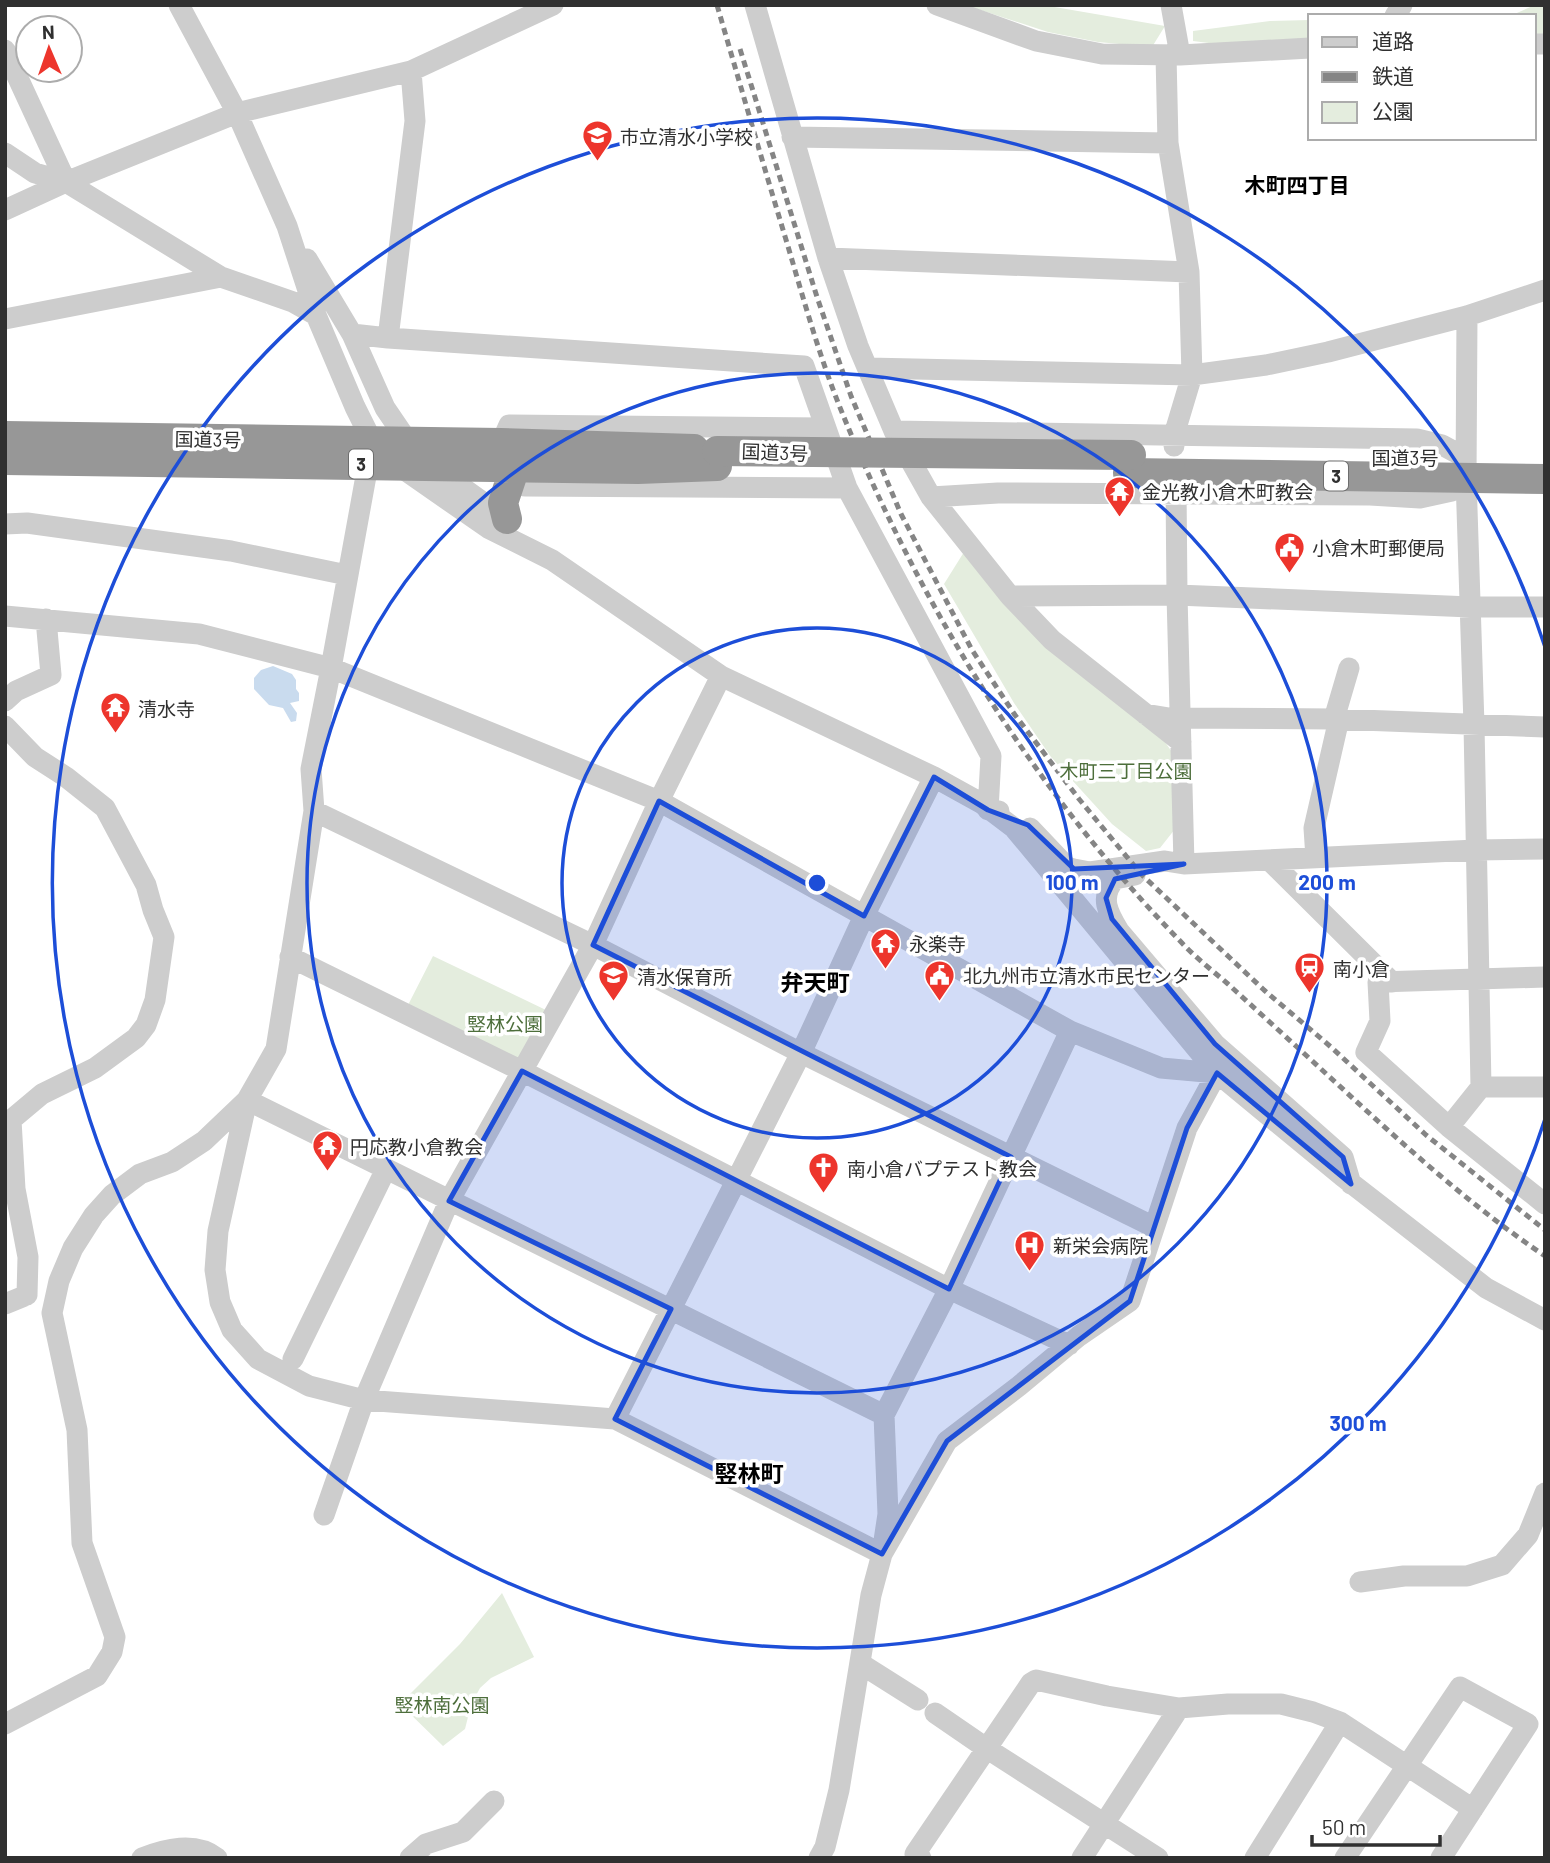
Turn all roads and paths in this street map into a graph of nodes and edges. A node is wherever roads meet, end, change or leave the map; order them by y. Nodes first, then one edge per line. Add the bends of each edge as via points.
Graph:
1 (179, 5) edge
2 (553, 5) edge
3 (754, 5) edge
4 (937, 5) edge
5 (1171, 5) edge
6 (1308, 48) edge
7 (5, 50) edge
8 (1173, 55) junction
9 (411, 71) junction
10 (237, 113) junction
11 (792, 137) junction
12 (1168, 143) junction
13 (5, 153) edge
14 (66, 181) junction
15 (5, 210) edge
16 (287, 226) junction
17 (828, 258) junction
18 (1189, 272) junction
19 (221, 277) junction
20 (1545, 290) edge
21 (338, 310) junction
22 (316, 315) junction
23 (1467, 316) junction
24 (5, 318) edge
25 (352, 334) junction
26 (388, 338) junction
27 (868, 368) junction
28 (1192, 375) junction
29 (355, 407) junction
30 (826, 428) junction
31 (894, 431) junction
32 (5, 436) edge
33 (1174, 441) junction
34 (369, 453) junction
35 (508, 455) junction
36 (1545, 459) edge
37 (5, 460) edge
38 (431, 466) junction
39 (1466, 468) junction
40 (1545, 479) edge
41 (847, 488) junction
42 (1176, 490) junction
43 (930, 497) junction
44 (507, 519) junction
45 (5, 524) edge
46 (552, 560) junction
47 (347, 575) junction
48 (1177, 595) junction
49 (1010, 596) junction
50 (1471, 607) junction
51 (1545, 607) edge
52 (5, 616) edge
53 (46, 619) junction
54 (331, 668) junction
55 (1349, 668) dead end
56 (721, 676) junction
57 (5, 701) edge
58 (1141, 713) junction
59 (1180, 718) junction
60 (1337, 719) junction
61 (1474, 725) junction
62 (5, 726) edge
63 (1545, 727) edge
64 (1181, 742) junction
65 (934, 777) junction
66 (659, 801) junction
67 (988, 810) junction
68 (314, 811) junction
69 (1545, 849) edge
70 (1476, 850) junction
71 (1315, 858) junction
72 (1270, 861) junction
73 (1184, 864) junction
74 (864, 916) junction
75 (593, 945) junction
76 (290, 957) junction
77 (1545, 977) edge
78 (1478, 979) junction
79 (1392, 982) junction
80 (1070, 1031) junction
81 (801, 1053) junction
82 (522, 1071) junction
83 (1217, 1073) junction
84 (1481, 1087) junction
85 (1545, 1087) edge
86 (247, 1100) junction
87 (1449, 1127) junction
88 (1011, 1157) junction
89 (386, 1169) junction
90 (736, 1181) junction
91 (1352, 1184) junction
92 (449, 1201) junction
93 (1545, 1205) edge
94 (1154, 1227) junction
95 (948, 1289) junction
96 (27, 1295) junction
97 (5, 1304) edge
98 (671, 1309) junction
99 (52, 1312) junction
100 (1545, 1320) edge
101 (1069, 1345) junction
102 (293, 1359) dead end
103 (364, 1400) junction
104 (884, 1415) junction
105 (615, 1419) junction
106 (1545, 1493) edge
107 (324, 1514) dead end
108 (883, 1554) junction
109 (1360, 1582) dead end
110 (861, 1664) junction
111 (1179, 1708) junction
112 (1340, 1722) junction
113 (5, 1724) edge
114 (986, 1748) junction
115 (1406, 1765) junction
116 (494, 1801) dead end
117 (1473, 1809) junction
118 (1104, 1824) junction
119 (142, 1858) edge
120 (217, 1858) edge
121 (410, 1858) edge
122 (819, 1858) edge
123 (921, 1858) edge
124 (1082, 1858) edge
125 (1158, 1858) edge
126 (1255, 1858) edge
127 (1345, 1858) edge
128 (1441, 1858) edge

1 - 10 street
2 - 9 street
3 - 11 street
4 - 8 street via 1037,41 1102,54
5 - 8 street
6 - 8 street
7 - 14 street
8 - 12 street
9 - 10 street
9 - 26 street via 415,121
10 - 14 street
10 - 16 street
11 - 12 street
11 - 17 street
12 - 18 street
13 - 14 street via 36,173
14 - 15 street
14 - 19 street
16 - 21 street
16 - 22 street
17 - 18 street
17 - 27 street
18 - 28 street
19 - 22 street via 293,302
19 - 24 street
20 - 23 street
21 - 25 street
21 - 34 street via 347,358 374,422
22 - 29 street
23 - 28 street via 1328,352
23 - 39 street
25 - 26 street
25 - 34 street via 385,408
26 - 30 street via 804,366
27 - 28 street
27 - 31 street
28 - 33 street
29 - 34 street
29 - 34 street via 351,428 337,438
30 - 35 street via 509,425
30 - 41 street
31 - 33 street
31 - 43 street
32 - 34 highway, 国道3号 / 3
33 - 39 street via 1417,439 1442,444
34 - 35 highway, 国道3号 / 3
34 - 37 highway, 国道3号 / 3
34 - 38 highway, 国道3号 / 3
34 - 46 street via 488,528
34 - 47 street
35 - 38 highway, 国道3号 / 3
35 - 39 highway, 国道3号 / 3 via 638,469 717,459
35 - 41 street via 525,486
35 - 44 highway via 503,503
36 - 39 highway, 国道3号 / 3
38 - 44 street
39 - 40 highway, 国道3号 / 3
39 - 42 street via 1452,491 1420,498
39 - 50 street
41 - 67 street via 991,756
42 - 43 street
42 - 48 street
43 - 49 street
44 - 46 street
45 - 47 street via 27,523 231,551
46 - 56 street
47 - 54 street
48 - 49 street
48 - 50 street
48 - 59 street
49 - 58 street via 1052,640
50 - 51 street
50 - 61 street
52 - 53 street
53 - 54 street via 199,634
53 - 57 street via 51,675
54 - 66 street
54 - 68 street via 311,769
55 - 60 street
56 - 65 street
56 - 66 street
58 - 59 street
58 - 64 street
59 - 60 street
59 - 64 street
60 - 61 street
60 - 71 street via 1314,828
61 - 63 street
61 - 70 street
62 - 96 street via 35,757 105,808 146,885 164,937 155,1000 136,1038 95,1069 42,1094 11,1120
64 - 73 street
65 - 67 street
65 - 74 street
66 - 74 street
66 - 75 street
67 - 73 street via 1007,813 1028,825 1074,869 1090,872 1165,861
67 - 83 street via 1014,828
68 - 75 street
68 - 76 street
69 - 70 street
70 - 71 street
70 - 78 street
71 - 72 street
72 - 73 street
72 - 79 street
73 - 91 street via 1115,879 1106,898 1111,919 1215,1044 1343,1157
74 - 80 street
74 - 81 street
75 - 81 street
75 - 82 street
76 - 82 street
76 - 86 street via 276,1049
77 - 78 street
78 - 79 street
78 - 84 street
79 - 87 street via 1378,982 1380,1021 1366,1052
80 - 83 street via 1161,1068
80 - 88 street
81 - 88 street
81 - 90 street
82 - 90 street
82 - 92 street
83 - 91 street
83 - 94 street via 1187,1128
84 - 85 street
84 - 87 street
86 - 89 street
86 - 99 street via 204,1141 172,1162 140,1174 112,1195 74,1248
86 - 103 street via 218,1231 215,1269 220,1302 253,1366
87 - 93 street
88 - 94 street
88 - 95 street
89 - 92 street
89 - 102 street
90 - 95 street
90 - 98 street
91 - 100 street via 1486,1288
92 - 98 street
92 - 103 street
94 - 101 street via 1130,1301
95 - 101 street
95 - 104 street
96 - 97 street
96 - 99 street
98 - 104 street
98 - 105 street
99 - 113 street via 77,1430 82,1543 115,1637 112,1652 97,1676
101 - 108 street via 947,1441
103 - 105 street
103 - 107 street
104 - 108 street via 888,1514
105 - 108 street
106 - 109 street via 1528,1535 1502,1565 1467,1576 1404,1576
108 - 110 street via 871,1595
110 - 114 street
110 - 122 street via 839,1790
111 - 112 street via 1281,1704
111 - 114 street via 1036,1680
111 - 118 street
112 - 115 street
112 - 126 street
114 - 118 street
114 - 123 street via 915,1854
115 - 117 street
115 - 117 street via 1460,1687 1528,1724
115 - 127 street
116 - 121 street via 463,1832 426,1844
117 - 128 street
118 - 124 street
118 - 125 street
119 - 120 street via 168,1848 195,1849

